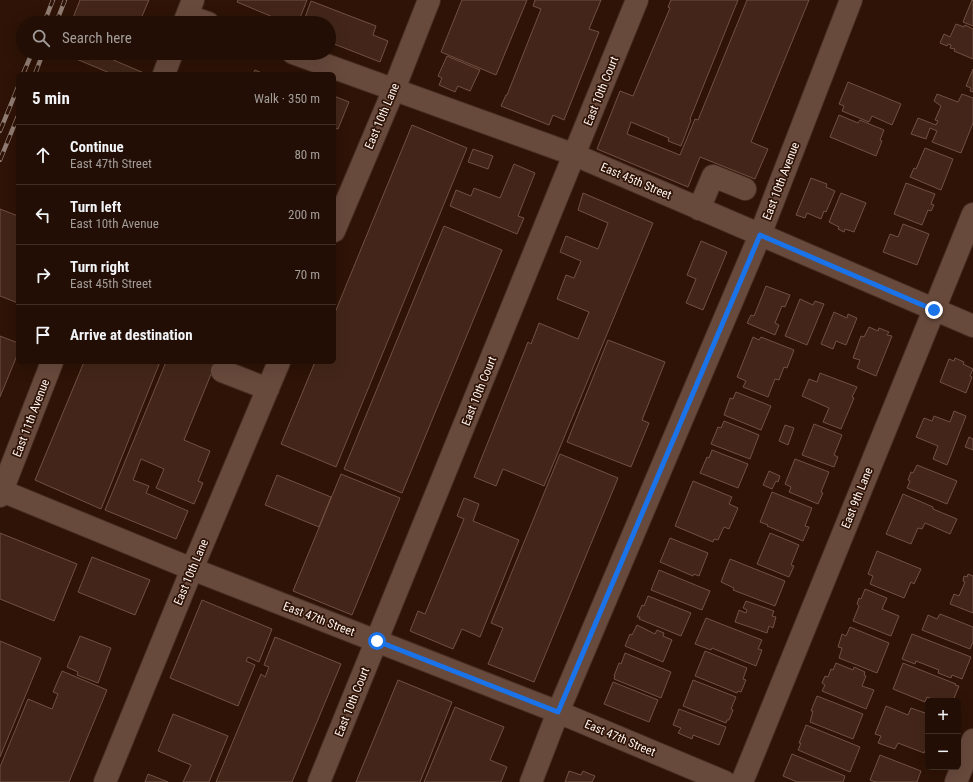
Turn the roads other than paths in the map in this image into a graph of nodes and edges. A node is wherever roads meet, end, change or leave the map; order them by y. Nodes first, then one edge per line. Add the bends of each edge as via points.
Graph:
1 (429, 0) edge
2 (638, 0) edge
3 (852, 0) edge
4 (169, 60) edge
5 (313, 60) edge
6 (165, 72) edge
7 (394, 89) junction
8 (575, 155) junction
9 (745, 189) dead end
10 (699, 209) junction
11 (973, 214) edge
12 (336, 226) edge
13 (760, 235) junction
14 (934, 310) junction
15 (973, 326) edge
16 (51, 364) edge
17 (278, 364) edge
18 (222, 371) dead end
19 (268, 389) junction
20 (1, 494) edge
21 (192, 569) junction
22 (377, 641) junction
23 (558, 712) junction
24 (973, 740) edge
25 (105, 782) edge
26 (319, 782) edge
27 (531, 782) edge
28 (725, 782) edge
29 (742, 782) edge
30 (956, 782) edge

1 - 7 street, East 10th Lane
2 - 8 street, East 10th Court
3 - 13 street, East 10th Avenue
4 - 6 street
5 - 7 street, East 45th Street
7 - 8 street, East 45th Street
7 - 12 street, East 10th Lane
8 - 10 street, East 45th Street
8 - 22 street, East 10th Court
9 - 10 street via 713,176
10 - 13 street, East 45th Street
11 - 14 street, East 9th Lane
13 - 14 street, East 45th Street
13 - 23 street, East 10th Avenue
14 - 15 street, East 45th Street
14 - 29 street, East 9th Lane
16 - 20 street, East 11th Avenue
17 - 19 street, East 10th Lane
18 - 19 street
19 - 21 street, East 10th Lane
20 - 21 street, East 47th Street
21 - 22 street, East 47th Street
21 - 25 street, East 10th Lane
22 - 23 street, East 47th Street
22 - 26 street, East 10th Court
23 - 27 street, East 10th Avenue
23 - 28 street, East 47th Street
24 - 30 street

